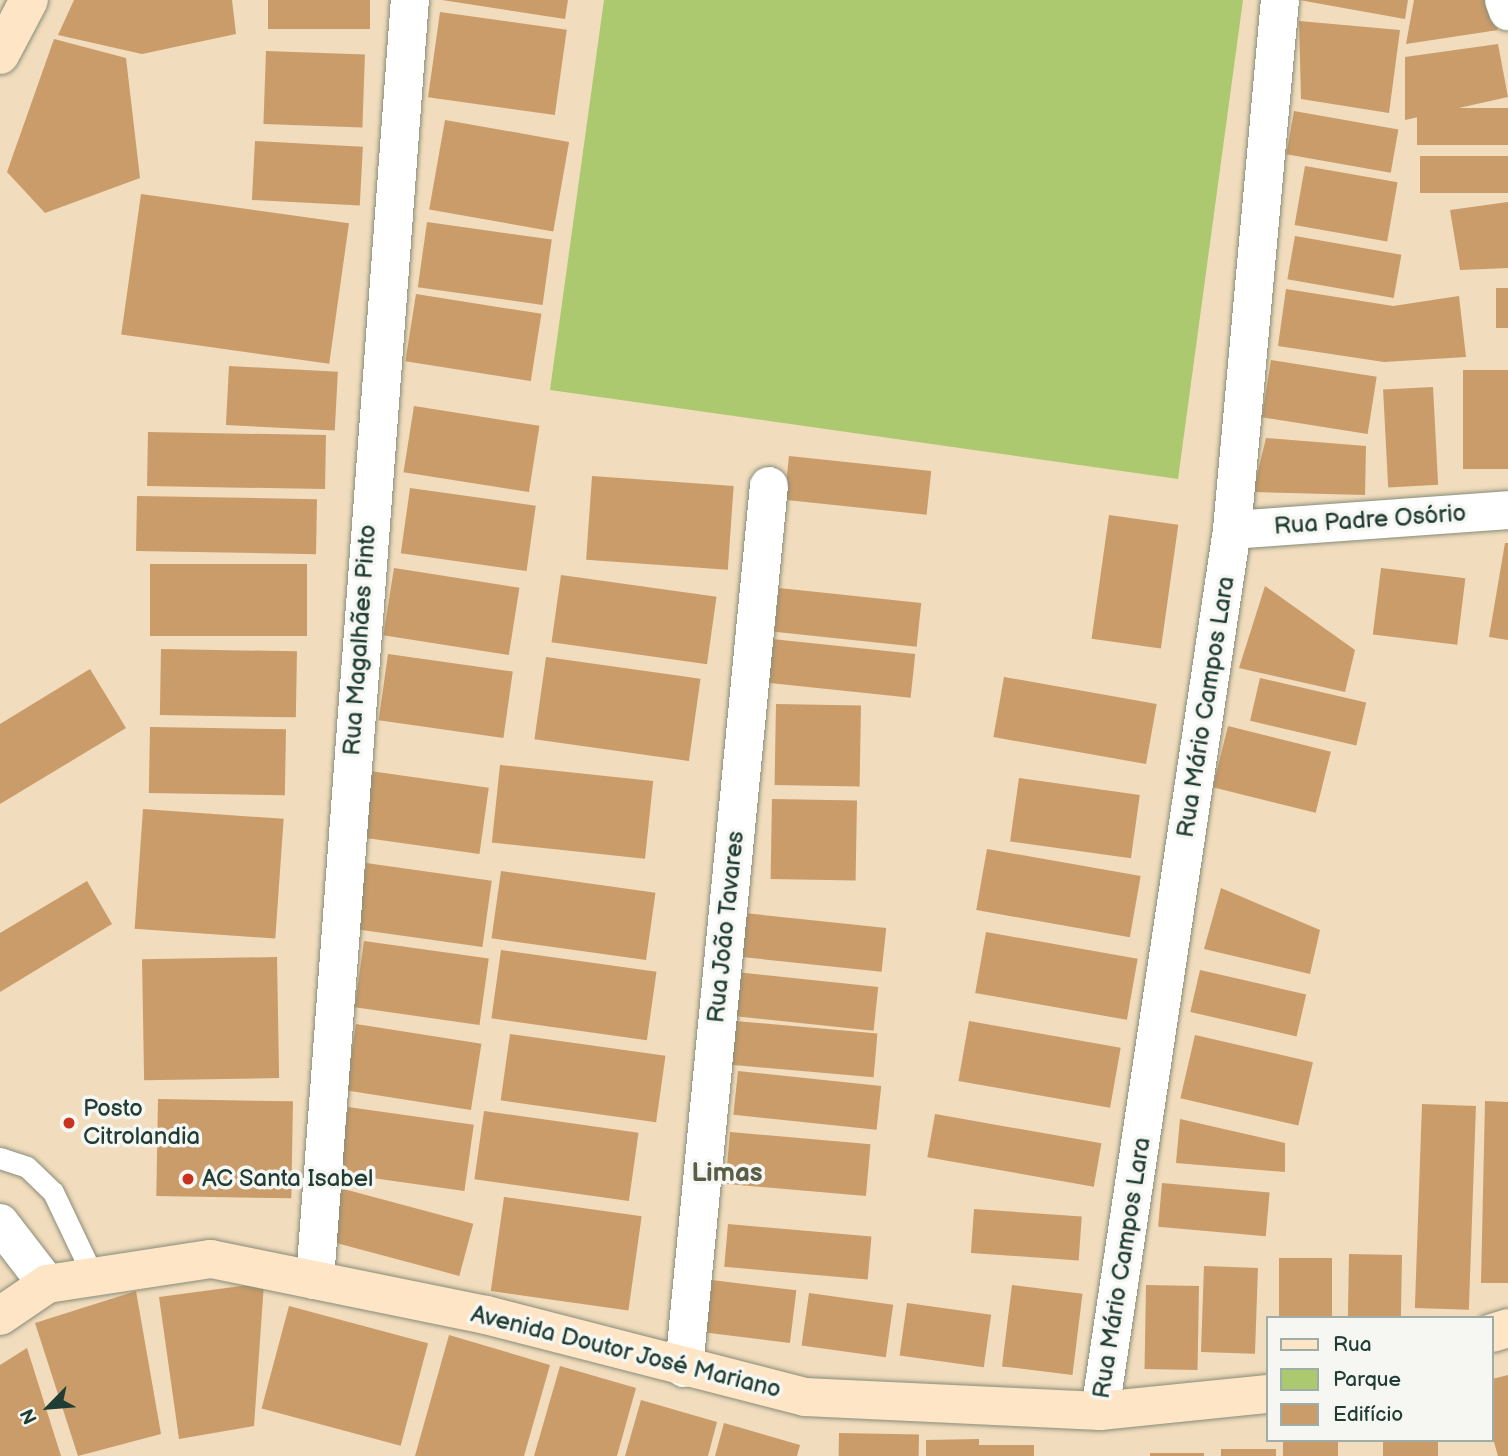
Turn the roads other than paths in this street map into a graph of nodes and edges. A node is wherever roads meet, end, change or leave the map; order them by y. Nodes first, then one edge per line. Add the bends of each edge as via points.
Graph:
1 (29, 0) edge
2 (410, 0) edge
3 (1280, 0) edge
4 (1504, 0) edge
5 (1508, 11) edge
6 (0, 55) edge
7 (769, 486) dead end
8 (1508, 510) edge
9 (1233, 530) junction
10 (0, 1158) edge
11 (0, 1223) edge
12 (93, 1276) junction
13 (315, 1280) junction
14 (47, 1284) junction
15 (0, 1316) edge
16 (684, 1368) junction
17 (1266, 1394) edge
18 (1100, 1411) junction

1 - 6 street
2 - 13 street, Rua Magalhães Pinto
3 - 9 street, Rua Mário Campos Lara
4 - 5 street
7 - 16 street, Rua João Tavares
8 - 9 street, Rua Padre Osório
9 - 18 street, Rua Mário Campos Lara
10 - 12 lane via 27,1167 53,1192
11 - 14 street
12 - 13 street, Avenida Doutor José Mariano via 211,1259
12 - 14 street, Avenida Doutor José Mariano
13 - 16 street, Avenida Doutor José Mariano via 486,1315
14 - 15 street, Avenida Doutor José Mariano
16 - 18 street, Avenida Doutor José Mariano via 805,1397
17 - 18 street, Avenida Doutor José Mariano

